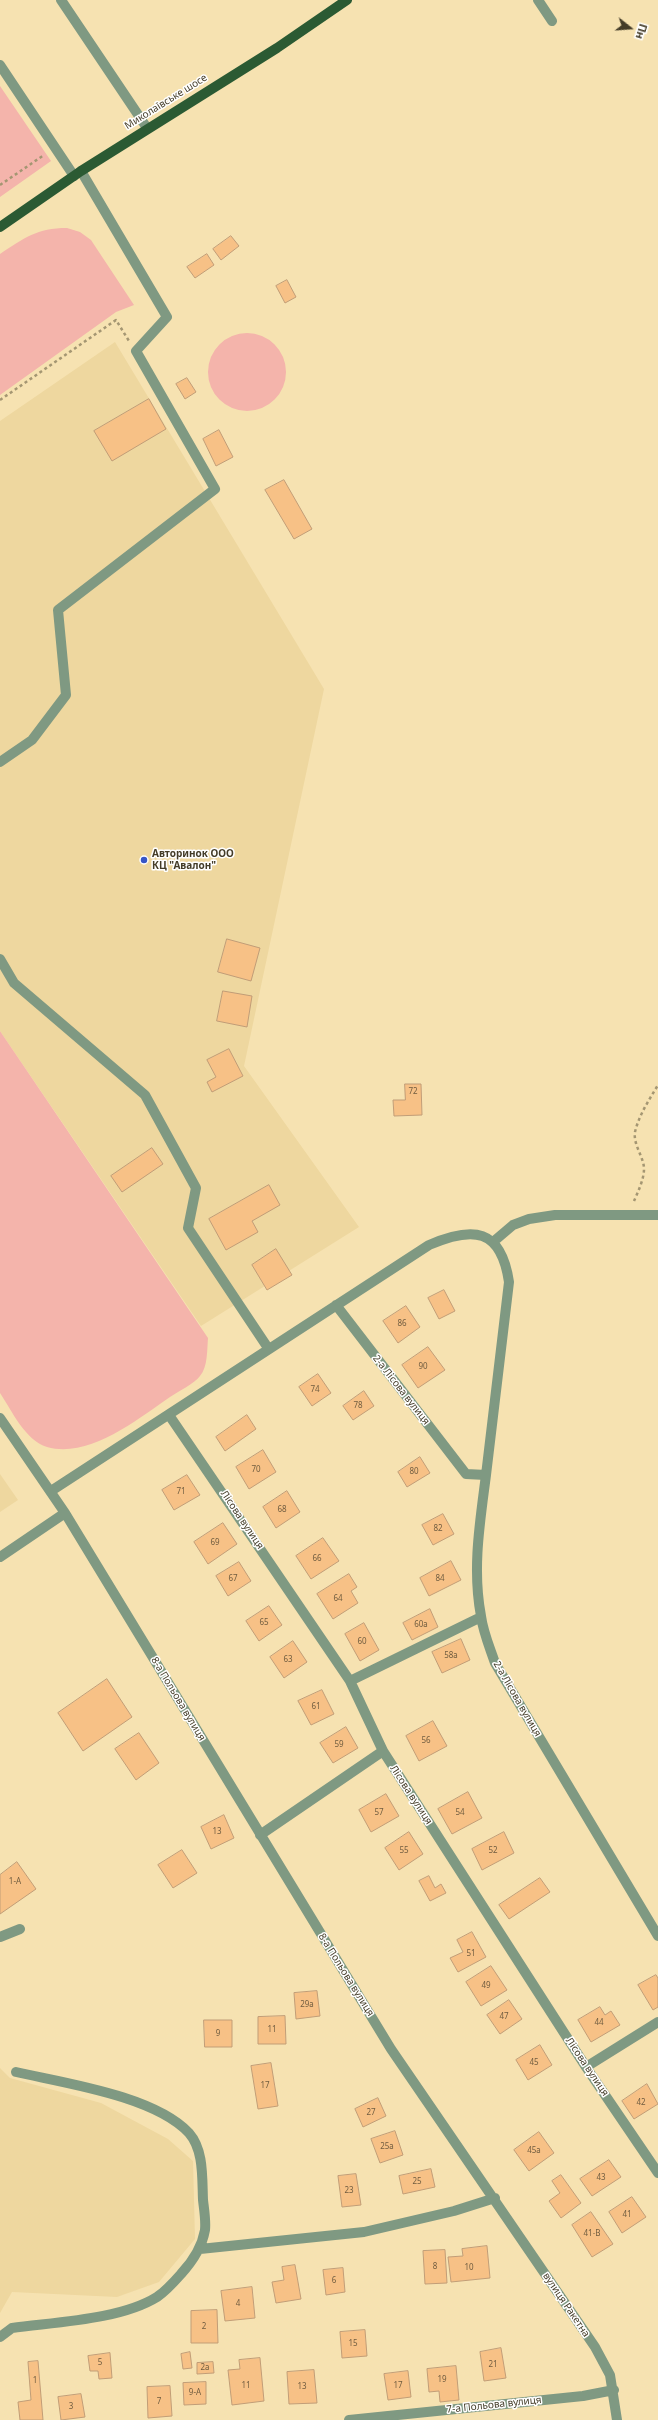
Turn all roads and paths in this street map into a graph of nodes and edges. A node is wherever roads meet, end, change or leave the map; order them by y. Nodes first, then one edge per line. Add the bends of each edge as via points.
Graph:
1 (61, 0) edge
2 (347, 0) edge
3 (538, 0) edge
4 (552, 21) dead end
5 (0, 65) edge
6 (146, 128) junction
7 (56, 146) junction
8 (78, 173) junction
9 (0, 185) edge
10 (0, 227) edge
11 (136, 351) junction
12 (0, 400) edge
13 (0, 762) edge
14 (0, 959) edge
15 (658, 1084) edge
16 (628, 1215) junction
17 (658, 1215) edge
18 (493, 1242) junction
19 (336, 1305) junction
20 (268, 1348) junction
21 (169, 1415) junction
22 (0, 1418) edge
23 (486, 1475) junction
24 (51, 1491) junction
25 (65, 1513) junction
26 (0, 1557) edge
27 (481, 1617) junction
28 (350, 1681) junction
29 (383, 1751) junction
30 (260, 1835) junction
31 (20, 1929) dead end
32 (658, 1936) edge
33 (0, 1937) edge
34 (658, 2022) edge
35 (586, 2067) junction
36 (16, 2072) dead end
37 (658, 2173) edge
38 (495, 2198) junction
39 (200, 2249) junction
40 (0, 2337) edge
41 (614, 2390) junction
42 (349, 2420) edge
43 (617, 2420) edge

1 - 6 street
2 - 6 main road, Миколаївське шосе via 277,48
3 - 4 street
5 - 7 street
6 - 8 main road, Миколаївське шосе
7 - 8 street
7 - 9 path
8 - 10 main road, Миколаївське шосе
8 - 11 street via 171,318
11 - 12 path via 116,320
11 - 13 street via 215,489 58,610 66,695 32,740
14 - 20 street via 14,983 145,1095 196,1188 188,1228
15 - 16 path via 644,1107 635,1134 644,1168 640,1189
16 - 17 street
16 - 18 street via 555,1215 529,1219 513,1225
18 - 19 street via 478,1235 467,1234 441,1240 429,1245
18 - 23 street via 503,1254 509,1282
19 - 20 street
19 - 23 street, 2-а Лісова вулиця via 466,1474
20 - 21 street
21 - 24 street
21 - 28 street, Лісова вулиця
22 - 24 street, 8-а Польова вулиця
23 - 27 street, 2-а Лісова вулиця via 477,1544
24 - 25 street, 8-а Польова вулиця
25 - 26 street
25 - 30 street, 8-а Польова вулиця
27 - 28 street
27 - 32 street, 2-а Лісова вулиця via 495,1663
28 - 29 street, Лісова вулиця
29 - 30 street
29 - 35 street, Лісова вулиця
30 - 38 street, 8-а Польова вулиця via 392,2048
31 - 33 street
34 - 35 street
35 - 37 street, Лісова вулиця
36 - 39 street via 92,2089 145,2105 170,2118 189,2133 202,2165 205,2229
38 - 39 street via 454,2211 364,2232
38 - 41 street, вулиця Ракетна via 598,2352 610,2375
39 - 40 street via 187,2268 157,2297 121,2313 12,2328
41 - 42 street, 7-а Польова вулиця via 576,2397
41 - 43 street, вулиця Ракетна

